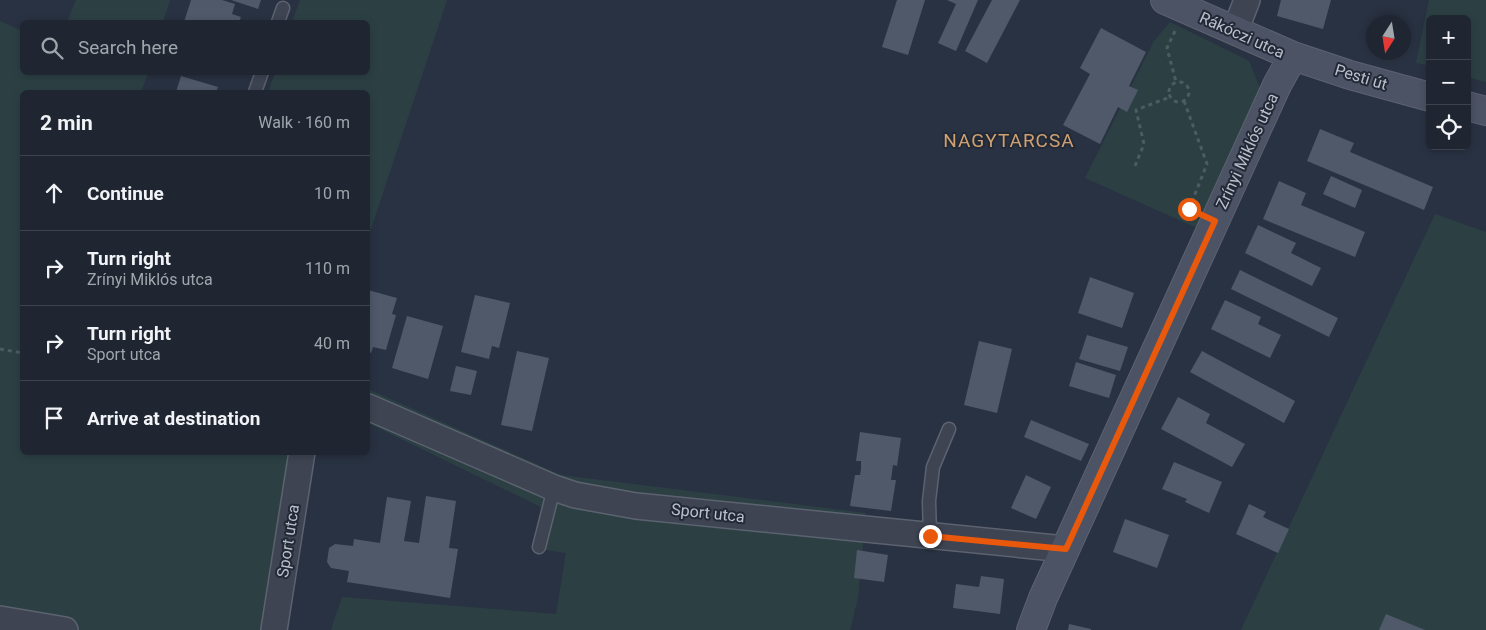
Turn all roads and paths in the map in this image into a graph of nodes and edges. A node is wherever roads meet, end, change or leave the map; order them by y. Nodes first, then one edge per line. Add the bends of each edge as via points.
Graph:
1 (1247, 0) edge
2 (1175, 5) edge
3 (283, 8) dead end
4 (279, 20) edge
5 (1234, 31) junction
6 (1293, 56) junction
7 (261, 75) edge
8 (1176, 82) junction
9 (256, 90) edge
10 (1426, 96) edge
11 (1170, 97) junction
12 (1184, 101) junction
13 (1471, 107) edge
14 (1486, 111) edge
15 (1135, 166) dead end
16 (1215, 221) junction
17 (0, 349) edge
18 (20, 353) edge
19 (370, 408) edge
20 (949, 429) dead end
21 (302, 455) edge
22 (554, 488) junction
23 (930, 536) junction
24 (539, 547) dead end
25 (1066, 549) junction
26 (0, 619) edge
27 (65, 630) edge
28 (274, 630) edge
29 (1031, 630) edge

1 - 5 street
2 - 5 main road, Rákóczi utca
2 - 8 path via 1167,48
3 - 4 lane
5 - 6 main road, Rákóczi utca
6 - 10 main road, Pesti út
6 - 16 main road, Zrínyi Miklós utca
7 - 9 lane
8 - 11 path via 1170,88
8 - 12 path via 1188,85 1190,96
11 - 12 path via 1175,102
11 - 15 path via 1136,110 1144,144
12 - 16 path via 1207,164 1189,209
13 - 14 main road
16 - 25 main road, Zrínyi Miklós utca
17 - 18 path
19 - 22 street, Sport utca
20 - 23 lane via 933,467 929,501
21 - 28 street, Sport utca
22 - 23 street, Sport utca via 636,506
22 - 24 lane
23 - 25 street, Sport utca
25 - 29 main road, Zrínyi Miklós utca
26 - 27 street

